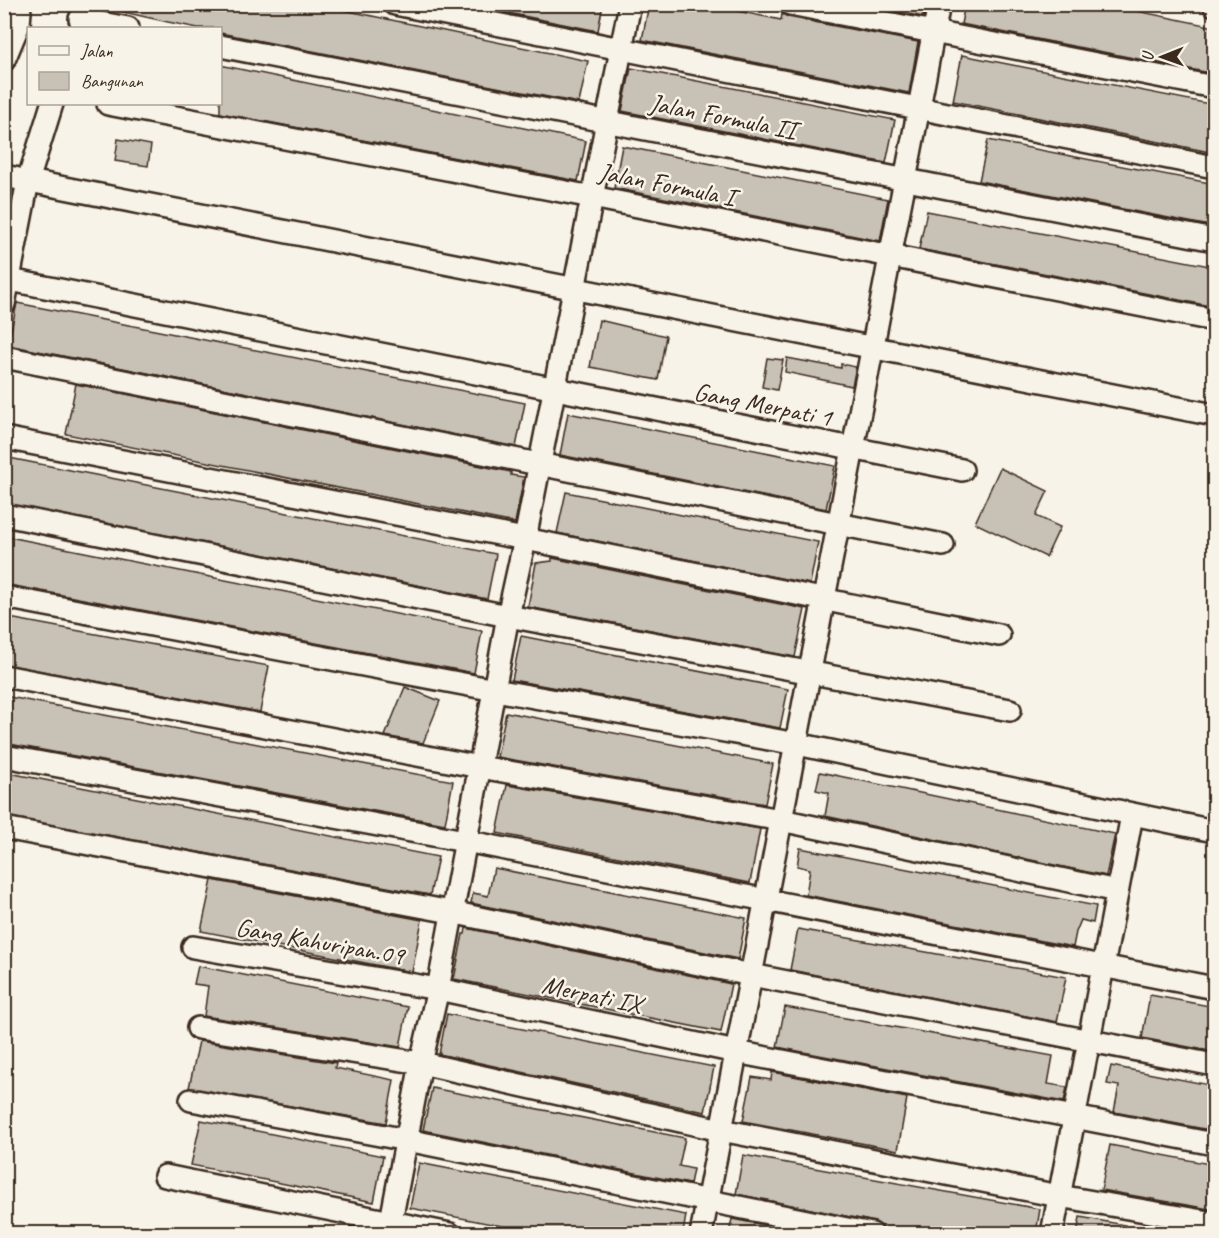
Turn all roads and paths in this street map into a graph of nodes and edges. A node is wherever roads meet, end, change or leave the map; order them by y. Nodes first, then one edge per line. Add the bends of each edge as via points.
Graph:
1 (395, 4) edge
2 (630, 4) edge
3 (790, 4) edge
4 (939, 4) edge
5 (4, 5) edge
6 (81, 17) edge
7 (124, 27) edge
8 (933, 33) junction
9 (222, 46) edge
10 (621, 48) junction
11 (4, 60) edge
12 (1215, 87) edge
13 (51, 105) edge
14 (113, 105) edge
15 (918, 108) junction
16 (607, 120) junction
17 (1215, 167) edge
18 (15, 178) edge
19 (905, 180) junction
20 (592, 197) junction
21 (1215, 240) edge
22 (890, 257) junction
23 (10, 280) junction
24 (574, 289) junction
25 (4, 304) edge
26 (1215, 320) edge
27 (872, 349) junction
28 (4, 357) edge
29 (554, 389) junction
30 (1214, 413) edge
31 (4, 438) edge
32 (852, 449) junction
33 (540, 464) junction
34 (962, 470) dead end
35 (4, 515) edge
36 (838, 525) junction
37 (525, 539) junction
38 (943, 545) dead end
39 (4, 597) edge
40 (824, 600) junction
41 (508, 616) junction
42 (999, 635) dead end
43 (810, 671) junction
44 (4, 676) edge
45 (495, 690) junction
46 (1010, 710) dead end
47 (797, 744) junction
48 (4, 756) edge
49 (480, 767) junction
50 (1132, 815) junction
51 (781, 820) junction
52 (4, 828) edge
53 (1215, 831) edge
54 (465, 841) junction
55 (1117, 891) junction
56 (765, 899) junction
57 (451, 912) junction
58 (193, 947) dead end
59 (1103, 967) junction
60 (751, 975) junction
61 (1215, 988) edge
62 (438, 989) junction
63 (198, 1028) dead end
64 (1089, 1040) junction
65 (736, 1052) junction
66 (421, 1064) junction
67 (1215, 1065) edge
68 (191, 1100) dead end
69 (1074, 1117) junction
70 (721, 1130) junction
71 (407, 1140) junction
72 (1215, 1144) edge
73 (165, 1176) dead end
74 (1059, 1196) junction
75 (707, 1201) junction
76 (391, 1221) junction
77 (1215, 1223) edge
78 (450, 1233) edge
79 (701, 1233) edge
80 (872, 1233) edge
81 (1052, 1233) edge

1 - 10 street
2 - 10 street
3 - 8 street
4 - 8 street
5 - 11 street via 20,12
6 - 7 street
8 - 12 street
8 - 15 street
9 - 16 street, Jalan Formula II
10 - 15 street
10 - 16 street
13 - 18 street
14 - 20 street, Jalan Formula I
15 - 17 street
15 - 19 street
16 - 19 street, Jalan Formula II
16 - 20 street
18 - 23 street
18 - 24 street
19 - 21 street, Jalan Formula II
19 - 22 street
20 - 22 street, Jalan Formula I
20 - 24 street
22 - 26 street, Jalan Formula I
22 - 27 street
23 - 25 street
23 - 29 street, Gang Merpati 1
24 - 27 street
24 - 29 street
27 - 30 street
27 - 32 street
28 - 33 street
29 - 32 street, Gang Merpati 1
29 - 33 street
31 - 37 street
32 - 34 street, Gang Merpati 1
32 - 36 street
33 - 36 street
33 - 37 street
35 - 41 street
36 - 38 street
36 - 40 street
37 - 40 street
37 - 41 street
39 - 45 street
40 - 42 street
40 - 43 street
41 - 43 street
41 - 45 street
43 - 46 street
43 - 47 street
44 - 49 street
45 - 47 street
45 - 49 street
47 - 50 street
47 - 51 street
48 - 54 street
49 - 51 street
49 - 54 street
50 - 53 street
50 - 55 street
51 - 55 street
51 - 56 street
52 - 57 street
54 - 56 street
54 - 57 street
55 - 59 street
56 - 59 street
56 - 60 street
57 - 60 street
57 - 62 street
58 - 62 street, Gang Kahuripan.09
59 - 61 street
59 - 64 street
60 - 64 street
60 - 65 street
62 - 65 street, Merpati IX
62 - 66 street
63 - 66 street
64 - 67 street
64 - 69 street
65 - 69 street, Merpati IX
65 - 70 street
66 - 70 street
66 - 71 street
68 - 71 street
69 - 72 street, Merpati IX
69 - 74 street
70 - 74 street
70 - 75 street
71 - 75 street
71 - 76 street
73 - 76 street
74 - 77 street
74 - 81 street
75 - 79 street
75 - 80 street
76 - 78 street

